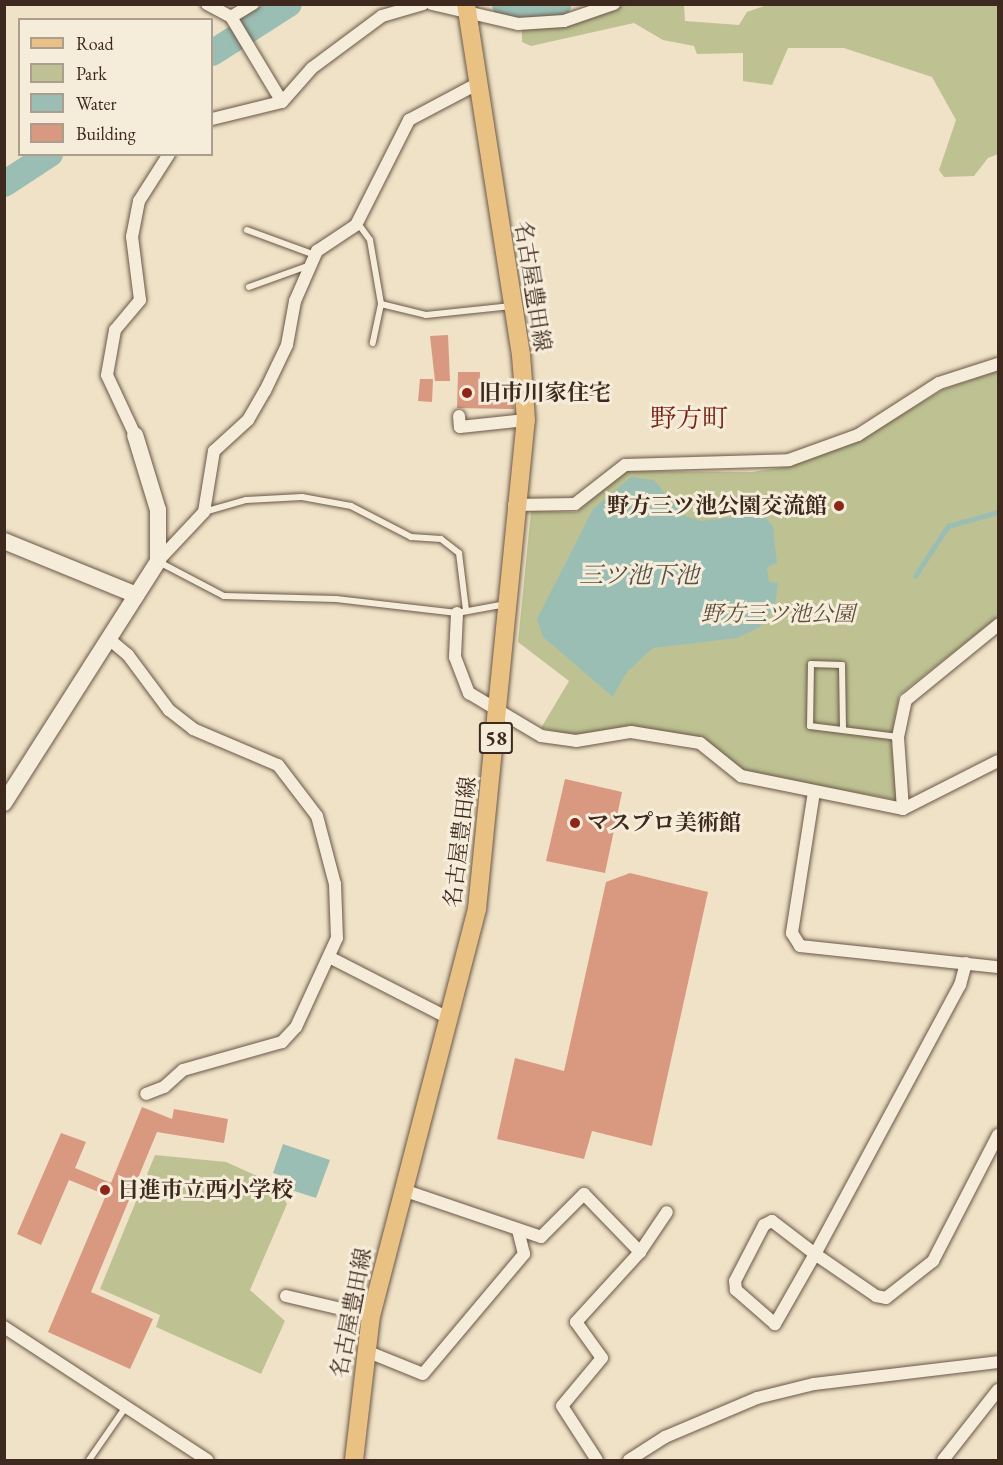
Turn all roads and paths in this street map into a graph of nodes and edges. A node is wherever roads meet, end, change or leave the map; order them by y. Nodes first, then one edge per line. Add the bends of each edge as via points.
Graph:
1 (207, 4) edge
2 (253, 4) edge
3 (423, 4) edge
4 (432, 4) edge
5 (614, 4) edge
6 (466, 8) edge
7 (233, 22) junction
8 (475, 85) junction
9 (282, 102) junction
10 (213, 119) edge
11 (168, 156) edge
12 (357, 222) junction
13 (248, 230) dead end
14 (313, 260) junction
15 (249, 288) dead end
16 (381, 304) junction
17 (513, 306) junction
18 (373, 343) dead end
19 (999, 364) edge
20 (459, 416) dead end
21 (526, 420) junction
22 (135, 435) joint
23 (514, 505) junction
24 (204, 512) junction
25 (4, 541) edge
26 (158, 561) junction
27 (136, 595) junction
28 (509, 604) junction
29 (461, 611) junction
30 (999, 625) edge
31 (109, 639) junction
32 (498, 714) junction
33 (843, 729) junction
34 (898, 737) junction
35 (999, 751) edge
36 (994, 762) edge
37 (814, 792) junction
38 (4, 803) edge
39 (903, 809) junction
40 (331, 958) junction
41 (966, 963) junction
42 (999, 967) edge
43 (450, 1019) junction
44 (146, 1094) dead end
45 (999, 1136) edge
46 (403, 1190) junction
47 (667, 1212) dead end
48 (518, 1230) junction
49 (640, 1252) junction
50 (815, 1254) junction
51 (286, 1296) dead end
52 (371, 1316) junction
53 (4, 1327) edge
54 (366, 1352) junction
55 (999, 1362) edge
56 (999, 1390) edge
57 (125, 1408) junction
58 (89, 1461) edge
59 (207, 1461) edge
60 (354, 1461) edge
61 (597, 1461) edge
62 (629, 1461) edge
63 (943, 1461) edge

1 - 7 street
2 - 7 street
3 - 9 street via 382,15 312,68
4 - 6 street
5 - 6 street via 564,21 518,24
6 - 8 main road, 名古屋豊田線 / 58
7 - 9 street
8 - 12 street via 409,120
8 - 17 main road, 名古屋豊田線 / 58
9 - 10 street
11 - 22 street via 139,201 132,237 140,300 115,330 108,375
12 - 14 street
12 - 16 lane via 370,240
13 - 14 lane
14 - 15 lane
14 - 24 street via 295,301 287,345 265,391 248,420 214,452
16 - 17 lane via 426,315
16 - 18 lane
17 - 21 main road, 名古屋豊田線 / 58
19 - 23 street via 939,383 858,435 789,460 624,465 575,504
20 - 21 street via 460,427
21 - 23 main road, 名古屋豊田線 / 58
22 - 26 street via 158,510
23 - 28 main road, 名古屋豊田線 / 58
24 - 26 street
24 - 29 lane via 246,500 302,497 351,506 411,537 441,540 459,553
25 - 27 street
26 - 27 street
26 - 29 lane via 224,596 336,599
27 - 31 street
28 - 29 lane
28 - 32 main road, 名古屋豊田線 / 58
29 - 32 street via 455,657 469,693
30 - 34 street via 906,700
31 - 38 street
31 - 40 street via 129,655 169,710 193,729 278,765 301,792 317,816 335,884 337,938
32 - 37 street via 541,736 576,741 632,732 700,743 741,776
32 - 43 main road, 名古屋豊田線 / 58 via 477,909
33 - 33 lane via 810,726 811,664 842,665
33 - 34 lane
34 - 39 street
35 - 36 street
36 - 39 street
37 - 39 street
37 - 41 street via 793,939 800,946
40 - 43 street
40 - 44 street via 296,1027 282,1042 183,1070
41 - 42 street
41 - 50 street via 960,985
43 - 46 main road, 名古屋豊田線 / 58
45 - 50 street via 933,1261 886,1298
46 - 48 street
46 - 52 main road, 名古屋豊田線 / 58
47 - 49 street
48 - 49 street via 541,1237 584,1194
48 - 54 street via 524,1254 423,1374
49 - 61 street via 576,1322 602,1358 562,1406
50 - 50 street via 775,1324 736,1290 739,1272 764,1225 772,1221
51 - 52 street
52 - 54 main road, 名古屋豊田線 / 58
53 - 57 street
54 - 60 main road, 名古屋豊田線 / 58
55 - 62 street via 814,1384 757,1398 665,1437
56 - 63 street
57 - 58 lane
57 - 59 street

